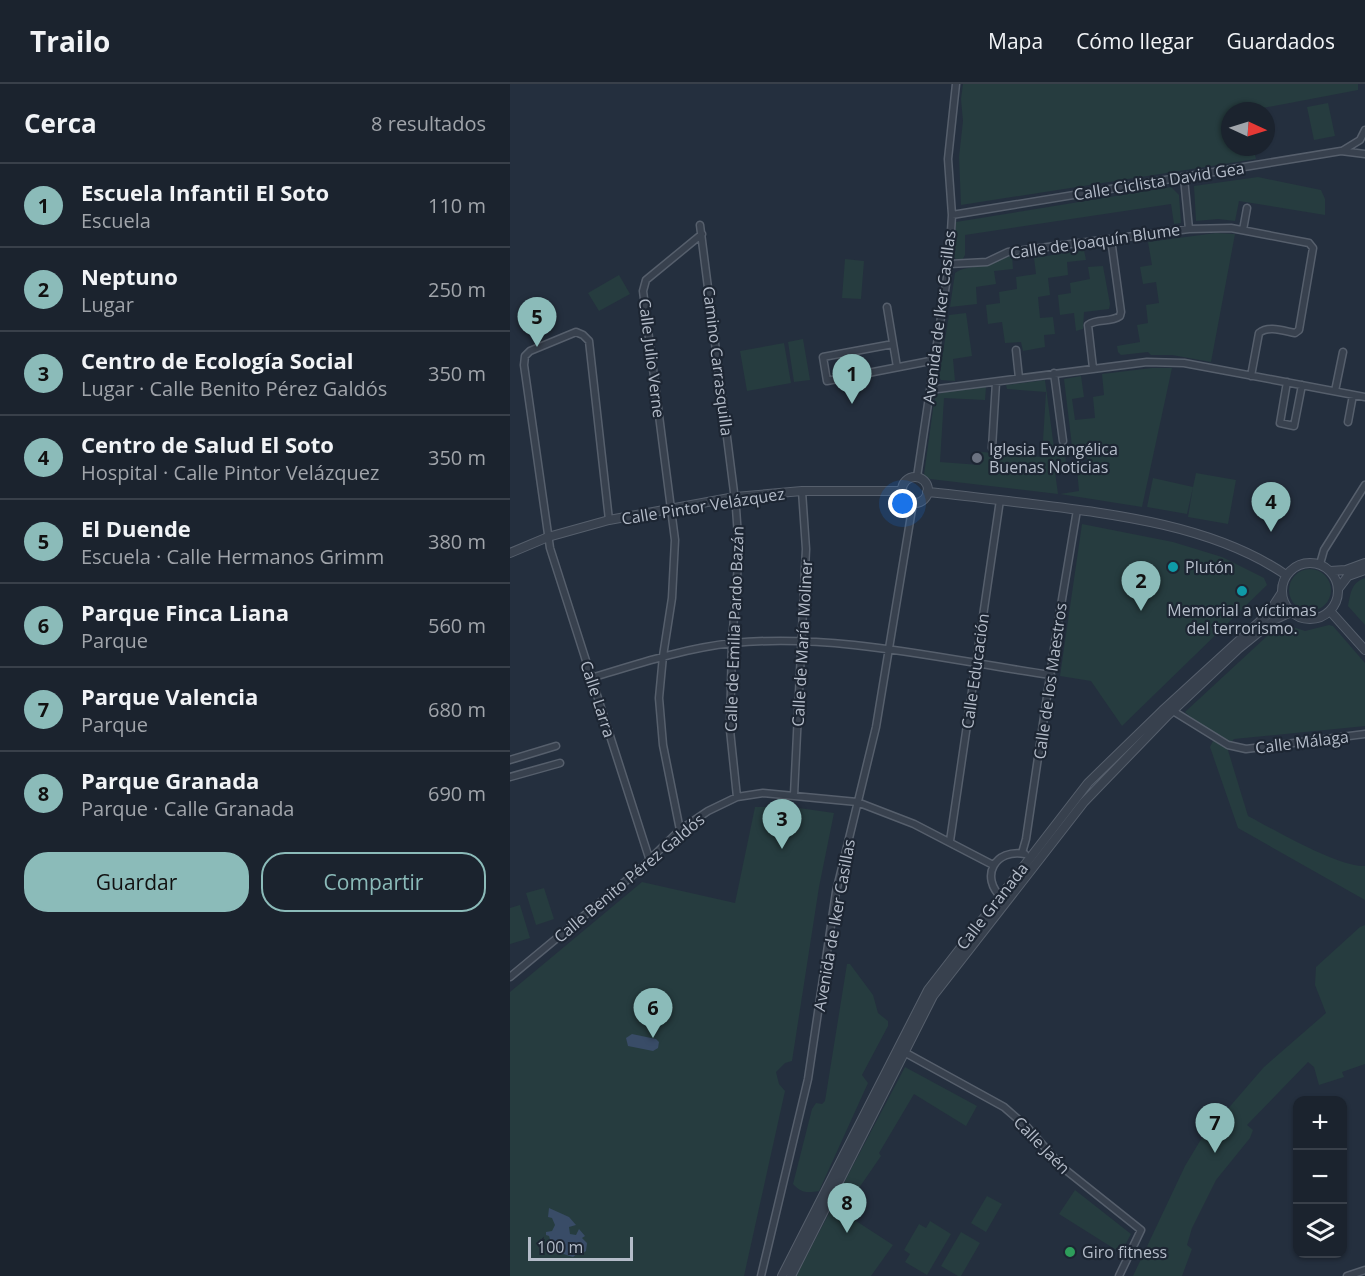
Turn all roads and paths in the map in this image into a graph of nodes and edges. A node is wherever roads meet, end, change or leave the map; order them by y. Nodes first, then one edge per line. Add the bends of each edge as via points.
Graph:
1 (956, 84) edge
2 (1365, 130) edge
3 (1341, 151) junction
4 (1365, 154) edge
5 (1184, 177) junction
6 (1247, 208) dead end
7 (952, 215) junction
8 (700, 225) dead end
9 (1189, 228) junction
10 (1243, 230) junction
11 (702, 234) junction
12 (1111, 239) junction
13 (949, 264) junction
14 (887, 308) dead end
15 (893, 344) junction
16 (1016, 350) dead end
17 (1343, 352) dead end
18 (935, 360) junction
19 (897, 367) junction
20 (1093, 368) junction
21 (1054, 374) junction
22 (1251, 376) junction
23 (1019, 378) junction
24 (996, 382) junction
25 (1287, 382) junction
26 (1302, 385) junction
27 (930, 390) junction
28 (1335, 391) junction
29 (1353, 395) junction
30 (1365, 397) edge
31 (1348, 422) dead end
32 (1063, 441) dead end
33 (992, 448) dead end
34 (917, 477) junction
35 (1365, 485) edge
36 (802, 491) junction
37 (902, 491) junction
38 (927, 492) junction
39 (735, 497) junction
40 (1000, 500) junction
41 (913, 503) junction
42 (671, 508) junction
43 (1077, 510) junction
44 (609, 520) junction
45 (548, 537) junction
46 (510, 553) edge
47 (1365, 562) edge
48 (1320, 564) junction
49 (1365, 570) edge
50 (1330, 571) junction
51 (1286, 575) junction
52 (1338, 589) junction
53 (1281, 594) junction
54 (1330, 611) junction
55 (1291, 612) junction
56 (802, 641) junction
57 (732, 643) junction
58 (888, 650) junction
59 (1365, 650) edge
60 (663, 657) junction
61 (976, 664) junction
62 (1051, 675) junction
63 (591, 678) junction
64 (1173, 711) junction
65 (1365, 734) edge
66 (556, 746) dead end
67 (510, 760) edge
68 (561, 762) dead end
69 (510, 777) edge
70 (794, 795) junction
71 (737, 797) junction
72 (857, 802) junction
73 (681, 830) junction
74 (950, 841) junction
75 (1022, 853) junction
76 (1032, 856) junction
77 (650, 861) junction
78 (993, 865) junction
79 (1003, 899) junction
80 (510, 976) edge
81 (904, 1052) junction
82 (1365, 1270) edge
83 (761, 1276) edge
84 (782, 1276) edge
85 (791, 1276) edge
86 (1119, 1276) edge
87 (1347, 1276) edge

1 - 7 street, Avenida de Iker Casillas via 948,159
2 - 3 street via 1360,140
3 - 4 street, Calle Ciclista David Gea
3 - 5 street, Calle Ciclista David Gea
5 - 7 street, Calle Ciclista David Gea
5 - 9 street
6 - 10 street
7 - 13 street, Avenida de Iker Casillas
8 - 11 street, Camino Carrasquilla
9 - 10 street, Calle de Joaquín Blume
9 - 12 street, Calle de Joaquín Blume
10 - 22 street, Calle de Joaquín Blume via 1310,243 1313,248 1299,330 1295,333 1267,329 1258,333
11 - 39 street, Camino Carrasquilla
11 - 42 street, Calle Julio Verne via 646,280 643,291
12 - 13 street, Calle de Joaquín Blume via 1008,252 987,262
12 - 20 street via 1121,312 1115,320 1088,325
13 - 18 street, Avenida de Iker Casillas
14 - 15 street
15 - 19 street
15 - 19 street via 823,357 827,381
16 - 23 street
17 - 28 street
18 - 19 street
18 - 27 street, Avenida de Iker Casillas
20 - 21 street
20 - 22 street via 1169,362
21 - 23 street
21 - 32 street
22 - 25 street
23 - 24 street
24 - 27 street
24 - 33 street
25 - 26 street
25 - 26 street via 1280,423 1294,426
26 - 28 street
27 - 34 street, Avenida de Iker Casillas
28 - 29 street
29 - 30 street
29 - 31 street
34 - 37 street via 905,481
34 - 38 street via 924,482
35 - 48 street via 1324,550
36 - 37 street, Calle Pintor Velázquez
36 - 39 street, Calle Pintor Velázquez
36 - 56 street, Calle de María Moliner via 806,549
37 - 41 street
38 - 40 street
38 - 41 street via 922,501
39 - 42 street, Calle Pintor Velázquez
39 - 57 street, Calle de Emilia Pardo Bazán via 739,551
40 - 43 street
40 - 61 street, Calle Educación
41 - 58 street, Avenida de Iker Casillas
42 - 44 street, Calle Pintor Velázquez
42 - 60 street, Calle Julio Verne via 675,540 672,598
43 - 51 street via 1135,519 1218,541
43 - 62 street, Calle de los Maestros
44 - 45 street, Calle Pintor Velázquez
44 - 45 street, Calle Larra via 589,341 576,332 525,356
45 - 46 street, Calle Pintor Velázquez
45 - 63 street, Calle Larra
47 - 50 street via 1346,570
48 - 50 street
48 - 51 street via 1304,562
49 - 52 street via 1348,576
50 - 52 street
51 - 53 street
52 - 54 street
53 - 55 street
53 - 76 street, Calle Granada via 1268,614 1088,783
54 - 55 street via 1306,619
54 - 59 street
55 - 64 street, Calle Granada via 1274,620 1238,649
56 - 57 street
56 - 58 street
56 - 70 street, Calle de María Moliner
57 - 60 street
57 - 71 street, Calle de Emilia Pardo Bazán via 730,730
58 - 61 street
58 - 72 street, Avenida de Iker Casillas via 876,727
60 - 63 street
60 - 73 street, Calle Julio Verne via 659,698 663,745
61 - 62 street
61 - 74 street, Calle Educación
62 - 75 street, Calle de los Maestros
63 - 77 street, Calle Larra
64 - 65 street, Calle Málaga via 1228,745 1246,749
64 - 79 street, Calle Granada via 1084,802
66 - 67 street
68 - 69 street
70 - 71 street, Calle Benito Pérez Galdós via 763,793
70 - 72 street, Calle Benito Pérez Galdós
71 - 73 street, Calle Benito Pérez Galdós
72 - 74 street, Calle Benito Pérez Galdós
72 - 83 street, Avenida de Iker Casillas via 836,892 808,1079
73 - 77 street, Calle Benito Pérez Galdós
74 - 78 street, Calle Benito Pérez Galdós
75 - 76 street
75 - 78 street via 1001,857
76 - 79 street, Calle Granada
77 - 80 street, Calle Benito Pérez Galdós
78 - 79 street via 993,889
79 - 81 street, Calle Granada via 933,996
79 - 84 street, Calle Granada via 928,990
81 - 85 street, Calle Granada
81 - 86 street, Calle Jaén via 1004,1107 1028,1127 1062,1167 1141,1230
82 - 87 street

